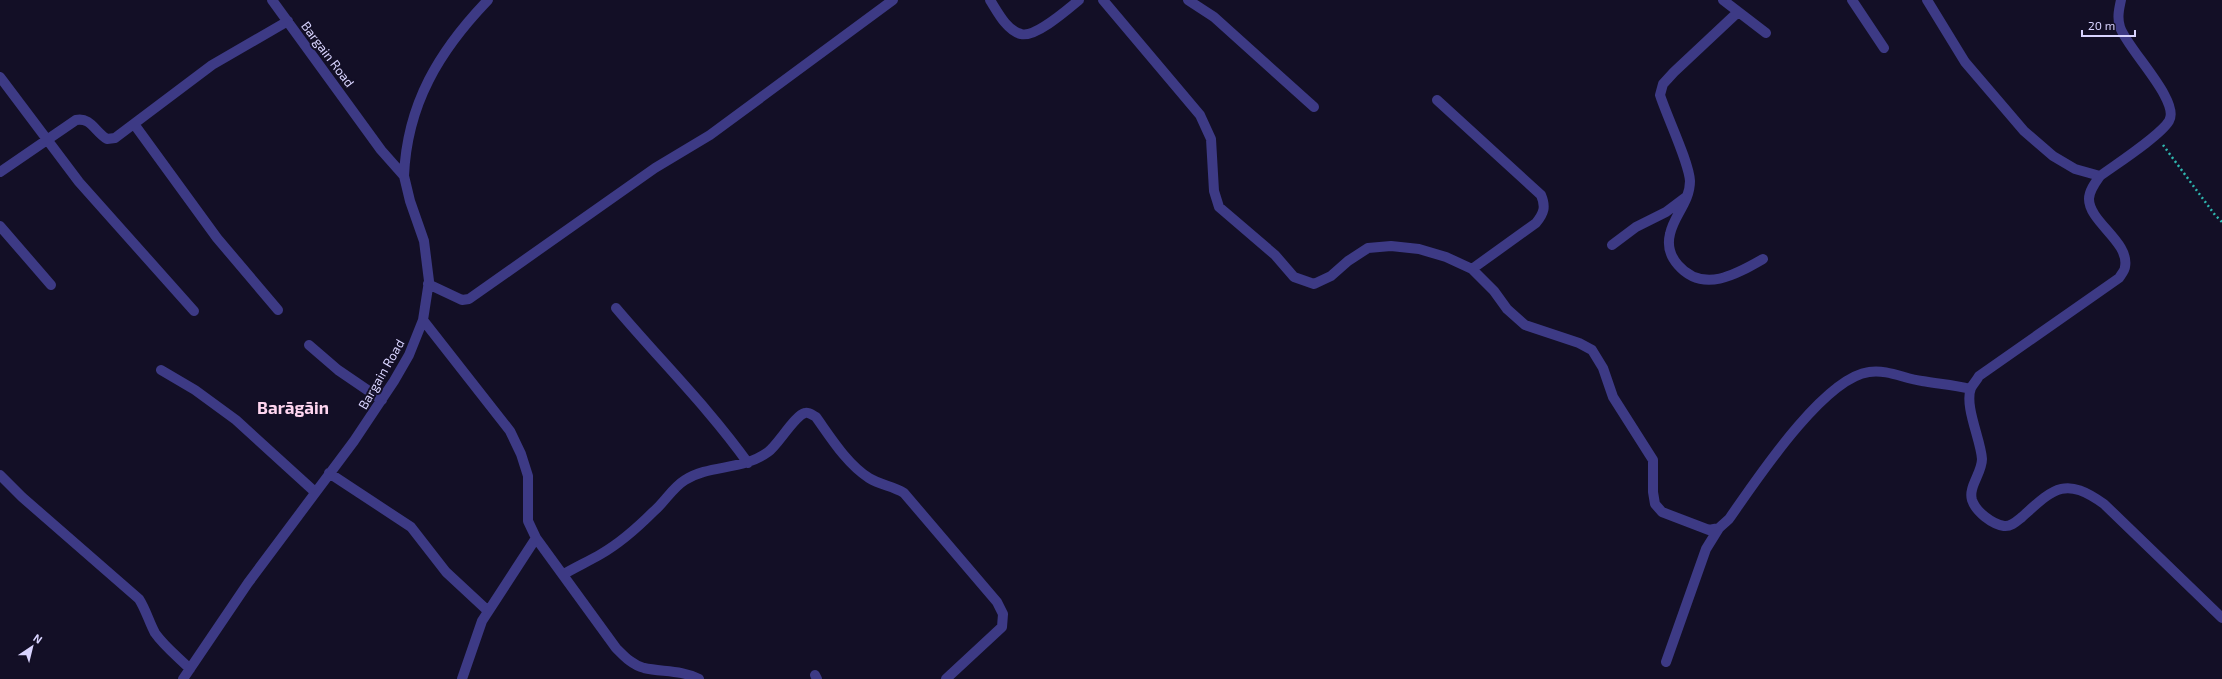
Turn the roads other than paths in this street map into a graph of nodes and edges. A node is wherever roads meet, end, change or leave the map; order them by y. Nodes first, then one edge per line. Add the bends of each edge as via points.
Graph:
1 (272, 0) edge
2 (488, 0) edge
3 (892, 0) edge
4 (990, 0) edge
5 (1103, 0) edge
6 (1188, 0) edge
7 (1723, 0) edge
8 (1852, 0) edge
9 (1927, 0) edge
10 (2121, 0) edge
11 (1075, 1) edge
12 (881, 3) edge
13 (1738, 12) junction
14 (288, 21) junction
15 (1766, 33) dead end
16 (1884, 48) dead end
17 (0, 77) edge
18 (1437, 100) dead end
19 (1314, 107) dead end
20 (134, 124) junction
21 (46, 138) junction
22 (0, 172) edge
23 (404, 176) junction
24 (2100, 176) junction
25 (1688, 196) junction
26 (0, 226) edge
27 (1612, 245) dead end
28 (1763, 259) dead end
29 (1472, 269) junction
30 (428, 284) junction
31 (51, 285) dead end
32 (616, 308) dead end
33 (278, 310) dead end
34 (194, 311) dead end
35 (423, 320) junction
36 (309, 346) dead end
37 (161, 370) dead end
38 (1970, 389) junction
39 (382, 400) junction
40 (748, 463) junction
41 (329, 473) junction
42 (0, 475) edge
43 (314, 492) junction
44 (1719, 528) junction
45 (536, 538) junction
46 (564, 574) junction
47 (488, 611) junction
48 (2222, 618) edge
49 (1666, 662) dead end
50 (190, 669) junction
51 (183, 679) edge
52 (462, 679) edge
53 (699, 679) edge
54 (946, 679) edge

1 - 14 street, Bargain Road
2 - 23 street via 450,43 434,67 423,92 405,149
3 - 12 street
4 - 11 street via 1009,27 1020,34 1030,35
5 - 29 street via 1200,115 1211,139 1214,191 1219,207 1275,255 1294,277 1314,284 1331,276 1368,248 1391,246 1419,249 1446,257
6 - 19 street via 1214,16
7 - 13 street
8 - 16 street
9 - 24 street via 1964,62 2024,131 2053,156 2075,168
10 - 24 street via 2118,13 2120,27 2172,109 2170,121 2155,135
12 - 30 street via 710,135 655,168 469,299 462,300
13 - 15 street
13 - 25 street via 1674,72 1663,84 1660,95 1687,167 1690,180
14 - 20 street via 212,65
14 - 23 street, Bargain Road via 381,150
17 - 21 street
18 - 29 street via 1541,195 1545,205 1536,223
20 - 21 street via 115,138 107,139 83,118
20 - 33 street via 213,233
21 - 22 street
21 - 34 street via 79,182
23 - 30 street, Bargain Road via 424,241
24 - 38 street via 2093,186 2089,199 2093,211 2124,256 2125,267 2119,278 1980,376
25 - 27 street via 1666,212 1636,227
25 - 28 street via 1674,220 1669,236 1671,254 1684,272 1697,280 1717,280 1738,274
26 - 31 street
29 - 44 street via 1494,290 1507,309 1525,325 1579,343 1592,350 1603,368 1613,397 1653,460 1655,504 1662,512 1686,522 1709,530
30 - 35 street, Bargain Road
32 - 40 street via 665,365 688,387
35 - 39 street, Bargain Road via 409,355
35 - 45 street via 510,431 528,476 528,521
36 - 39 street via 338,370
37 - 43 street via 195,390 236,420
38 - 44 street via 1890,373 1869,372 1851,378 1828,396 1791,433
38 - 48 street via 1970,406 1980,441 1982,461 1971,498 1975,508 1993,522 2005,526 2016,522 2044,497 2060,488 2076,488 2092,495
39 - 41 street, Bargain Road
40 - 46 street via 687,478 624,538
40 - 54 street via 769,452 797,418 803,413 809,413 816,417 858,470 871,479 904,493 997,602 1003,614 1002,627
41 - 43 street, Bargain Road
41 - 47 street via 411,526 446,572
42 - 50 street via 139,599 156,634
43 - 50 street, Bargain Road
44 - 49 street via 1706,549
45 - 46 street
45 - 47 street
46 - 53 street via 616,648 630,661 643,667
47 - 52 street via 475,638
50 - 51 street, Bargain Road

